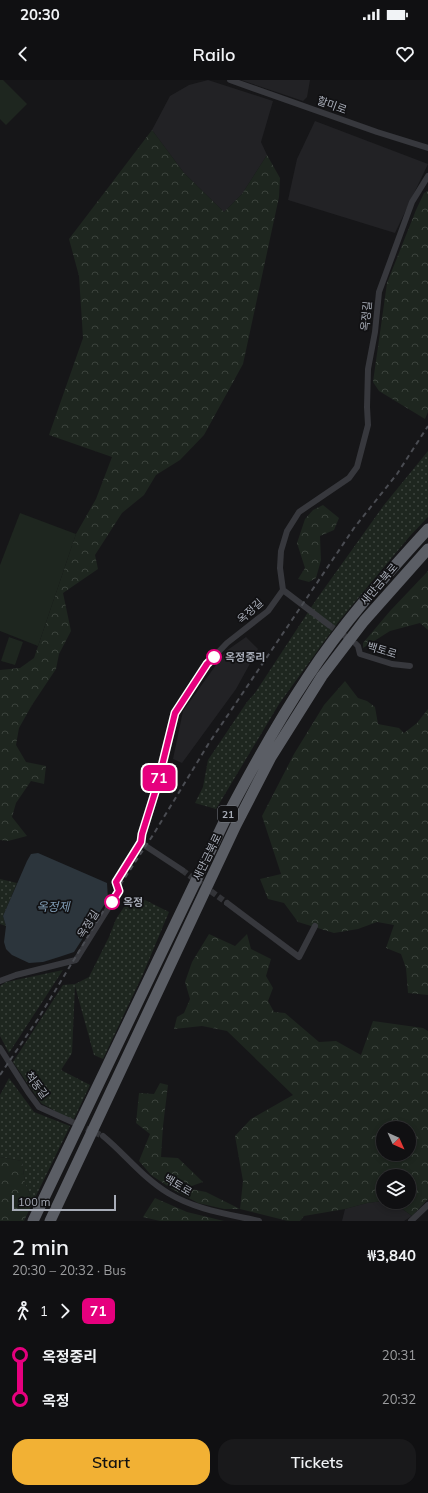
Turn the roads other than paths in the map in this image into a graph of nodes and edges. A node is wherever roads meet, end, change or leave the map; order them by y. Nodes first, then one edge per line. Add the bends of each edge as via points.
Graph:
1 (230, 80) edge
2 (428, 148) edge
3 (428, 176) edge
4 (428, 529) edge
5 (428, 549) edge
6 (283, 590) junction
7 (328, 625) tunnel mouth
8 (356, 644) tunnel mouth
9 (410, 666) dead end
10 (141, 842) junction
11 (182, 870) tunnel mouth
12 (227, 904) tunnel mouth
13 (315, 926) dead end
14 (0, 981) edge
15 (0, 1048) edge
16 (73, 1126) junction
17 (103, 1136) tunnel mouth
18 (428, 1205) edge
19 (33, 1221) edge
20 (50, 1221) edge
21 (259, 1221) edge
22 (411, 1221) edge

1 - 2 street, 할미로
3 - 6 street, 옥정길 via 412,202 379,292 368,369 368,425 357,467 349,478 299,512 287,531 281,551
4 - 16 highway, 새만금북로 / 21 via 342,630 307,678 258,757
5 - 20 highway, 새만금북로 / 21 via 354,634 322,676 271,757 236,825
6 - 7 street
6 - 10 street, 옥정길 via 268,611 227,643 207,664 175,713
8 - 9 street, 백토로 via 360,654 392,664
10 - 11 street
10 - 14 street, 옥정길 via 116,882 119,891 76,960 16,974
12 - 13 street via 299,957
15 - 16 street, 척동길 via 39,1107
16 - 19 highway, 21 via 69,1146
17 - 21 street, 백토로 via 140,1172 168,1193 196,1207
18 - 22 street

